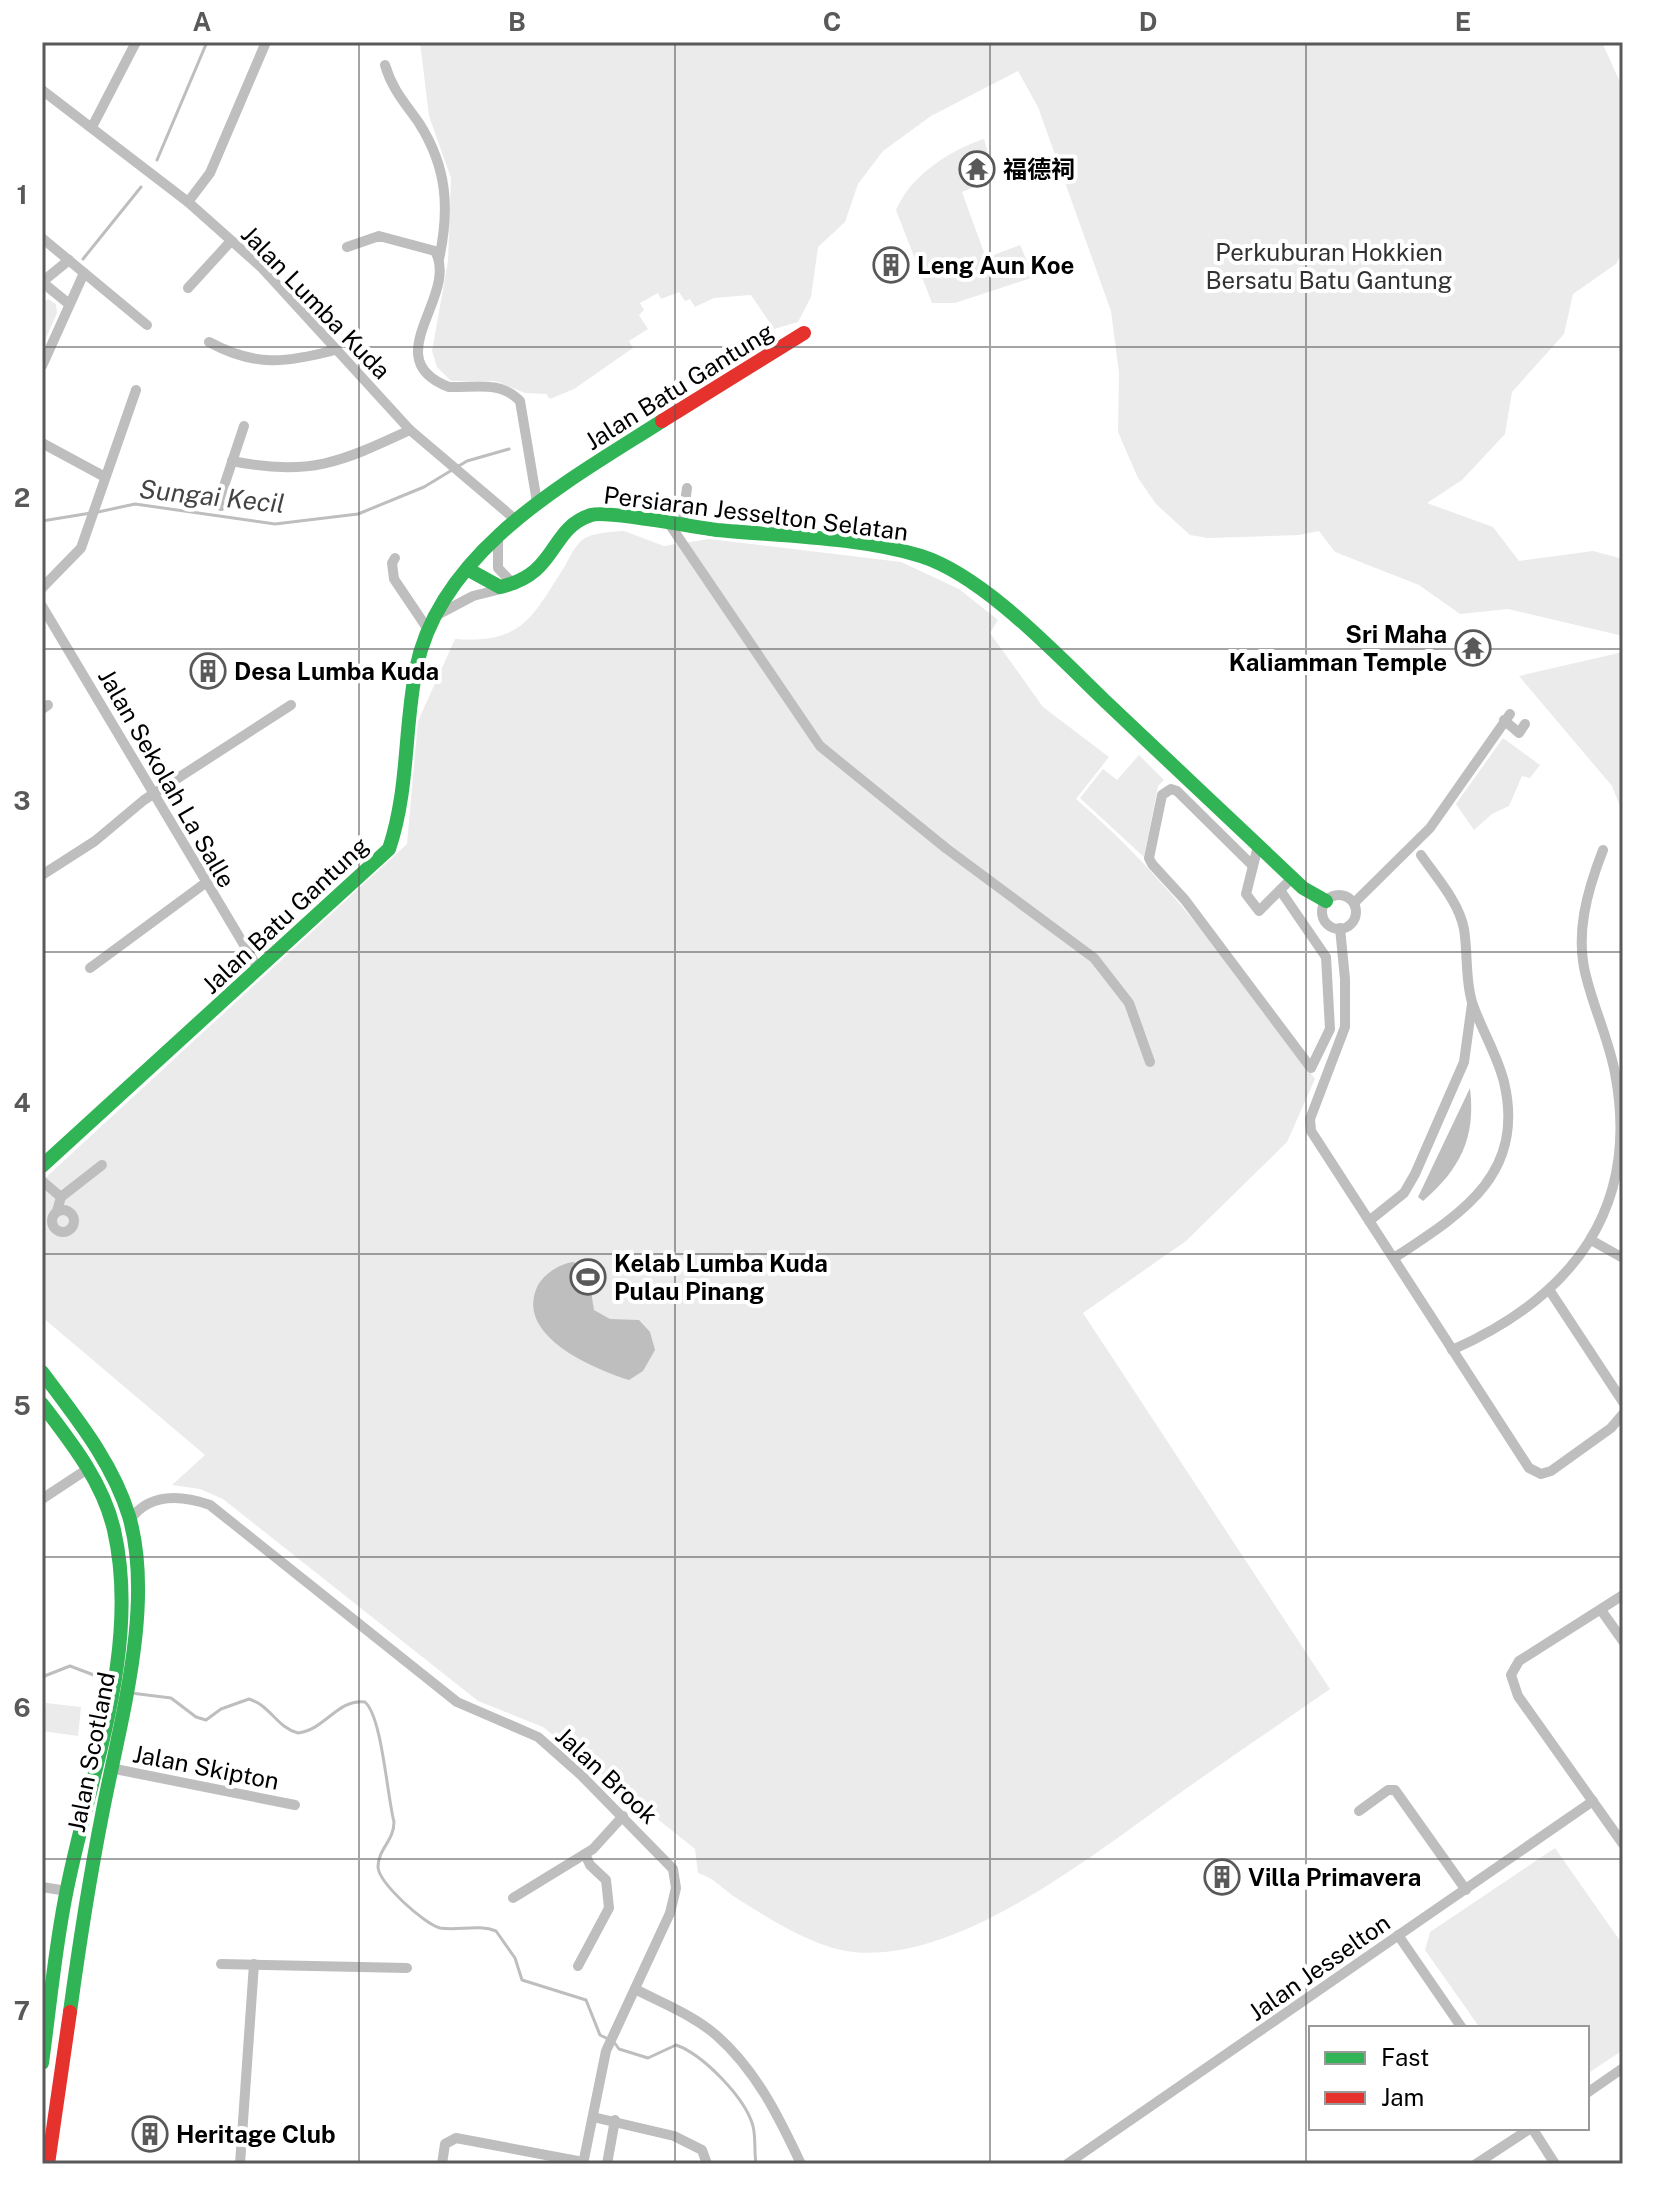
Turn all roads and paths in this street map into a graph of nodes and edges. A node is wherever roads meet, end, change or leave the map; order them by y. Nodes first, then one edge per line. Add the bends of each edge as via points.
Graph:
1 (136, 42) edge
2 (266, 42) edge
3 (385, 65) dead end
4 (43, 93) edge
5 (92, 127) junction
6 (188, 202) junction
7 (42, 238) edge
8 (231, 241) junction
9 (347, 247) dead end
10 (439, 259) junction
11 (69, 260) junction
12 (84, 273) junction
13 (42, 282) edge
14 (188, 288) dead end
15 (69, 304) junction
16 (147, 325) dead end
17 (804, 333) dead end
18 (209, 342) dead end
19 (335, 350) junction
20 (42, 366) edge
21 (136, 390) dead end
22 (244, 426) dead end
23 (410, 430) junction
24 (42, 443) edge
25 (232, 461) junction
26 (105, 477) junction
27 (687, 488) dead end
28 (537, 502) junction
29 (221, 506) dead end
30 (516, 520) junction
31 (676, 526) junction
32 (498, 538) junction
33 (395, 558) dead end
34 (469, 570) junction
35 (511, 586) junction
36 (42, 588) edge
37 (42, 606) edge
38 (439, 614) junction
39 (429, 631) junction
40 (291, 705) dead end
41 (1525, 724) dead end
42 (156, 792) junction
43 (1258, 846) junction
44 (1603, 850) dead end
45 (1421, 855) dead end
46 (1253, 866) junction
47 (42, 875) edge
48 (1292, 878) junction
49 (204, 884) junction
50 (1280, 890) junction
51 (1326, 901) junction
52 (1354, 903) junction
53 (1340, 928) junction
54 (90, 968) dead end
55 (259, 970) junction
56 (1472, 1002) junction
57 (1150, 1062) dead end
58 (102, 1165) dead end
59 (42, 1166) edge
60 (42, 1181) edge
61 (61, 1197) junction
62 (57, 1211) dead end
63 (1369, 1221) junction
64 (1591, 1240) junction
65 (1394, 1258) junction
66 (1623, 1258) edge
67 (1550, 1291) junction
68 (1452, 1350) junction
69 (42, 1372) edge
70 (1623, 1402) edge
71 (42, 1404) edge
72 (1623, 1414) edge
73 (89, 1468) junction
74 (42, 1499) edge
75 (130, 1520) junction
76 (1623, 1595) edge
77 (1601, 1610) junction
78 (1623, 1641) edge
79 (110, 1768) junction
80 (1593, 1801) junction
81 (295, 1805) dead end
82 (1359, 1811) dead end
83 (623, 1816) junction
84 (1623, 1844) edge
85 (585, 1854) junction
86 (42, 1887) edge
87 (1466, 1890) junction
88 (67, 1891) junction
89 (513, 1898) dead end
90 (1398, 1935) junction
91 (221, 1964) dead end
92 (254, 1964) junction
93 (578, 1966) dead end
94 (407, 1968) dead end
95 (635, 1989) junction
96 (1461, 2026) edge
97 (42, 2063) edge
98 (1623, 2068) edge
99 (1589, 2092) edge
100 (593, 2117) junction
101 (615, 2120) junction
102 (1528, 2130) edge
103 (1532, 2130) edge
104 (564, 2161) edge
105 (583, 2163) edge
106 (48, 2164) edge
107 (240, 2164) edge
108 (442, 2164) edge
109 (607, 2164) edge
110 (707, 2164) edge
111 (801, 2164) edge
112 (1067, 2164) edge
113 (1476, 2164) edge
114 (1555, 2164) edge

1 - 5 street
2 - 6 street via 210,173
3 - 10 street via 399,98 441,163 445,200
4 - 5 street, Jalan Lumba Kuda
5 - 6 street, Jalan Lumba Kuda
6 - 8 street, Jalan Lumba Kuda
7 - 11 street
8 - 14 street
8 - 19 street, Jalan Lumba Kuda
9 - 10 street via 379,236 429,247
10 - 28 street via 437,288 423,326 421,371 449,387 500,387 520,401
11 - 12 street
11 - 13 street
12 - 15 street
12 - 16 street
13 - 15 street
15 - 20 street
17 - 28 street, Jalan Batu Gantung
18 - 19 street via 235,356 264,360
19 - 23 street, Jalan Lumba Kuda
21 - 26 street
22 - 25 street
23 - 25 street via 332,464 284,469
23 - 30 street, Jalan Lumba Kuda
24 - 26 street
25 - 29 street
26 - 36 street via 88,533 71,562
27 - 31 street
28 - 30 street, Jalan Batu Gantung
30 - 32 street, Jalan Batu Gantung
31 - 35 street, Persiaran Jesselton Selatan via 606,513 590,515 565,532 541,569
31 - 43 street, Persiaran Jesselton Selatan via 889,549 921,556 957,573 1029,628
31 - 57 street via 820,746 1094,958 1129,1003
32 - 34 street, Jalan Batu Gantung
32 - 35 street via 498,568
33 - 39 street via 394,579
34 - 35 street via 493,584
34 - 38 street, Jalan Batu Gantung
35 - 38 street via 473,596
37 - 42 street, Jalan Sekolah La Salle
38 - 39 street, Jalan Batu Gantung
39 - 55 street, Jalan Batu Gantung via 415,673 401,821 389,849
40 - 42 street
41 - 52 street via 1519,733 1507,717 1430,828
42 - 47 street
42 - 49 street, Jalan Sekolah La Salle
43 - 46 street
43 - 48 street, Persiaran Jesselton Selatan
44 - 64 street via 1591,879 1581,942 1586,980 1615,1072 1621,1141 1606,1211
45 - 56 street via 1464,926
46 - 50 street via 1246,894 1259,911
46 - 50 street via 1177,791 1165,791 1149,858 1152,864 1311,1068 1330,1029 1326,957
48 - 50 street
48 - 51 street, Persiaran Jesselton Selatan
49 - 54 street
49 - 55 street, Jalan Sekolah La Salle
51 - 52 street via 1340,895
51 - 53 street via 1323,917
52 - 53 street via 1354,920
53 - 63 street via 1345,1027 1309,1124
55 - 59 street, Jalan Batu Gantung
56 - 63 street via 1464,1062 1415,1174 1404,1193
56 - 65 street via 1503,1080 1505,1145 1498,1166 1474,1201
58 - 61 street
60 - 61 street
61 - 62 street
63 - 65 street
64 - 66 street
64 - 67 street
65 - 68 street
67 - 68 street via 1485,1335
67 - 70 street
68 - 72 street via 1533,1472 1551,1471
69 - 75 street, Jalan Scotland via 106,1460
71 - 73 street, Jalan Scotland
73 - 74 street
73 - 88 street, Jalan Scotland via 105,1502 119,1559 120,1607 112,1675
75 - 79 street, Jalan Scotland via 139,1599
75 - 83 street, Jalan Brook via 144,1505 169,1497 210,1505 457,1702 538,1737
76 - 77 street
77 - 78 street
77 - 80 street via 1519,1661 1511,1675 1518,1696
79 - 81 street, Jalan Skipton
79 - 106 street, Jalan Scotland
80 - 84 street
80 - 87 street, Jalan Jesselton
82 - 87 street via 1395,1790
83 - 85 street
83 - 95 street, Jalan Brook via 673,1869 676,1888
85 - 89 street
85 - 93 street via 606,1880 610,1903
86 - 88 street
87 - 90 street, Jalan Jesselton
88 - 97 street, Jalan Scotland
90 - 96 street
90 - 112 street, Jalan Jesselton
91 - 92 street
92 - 94 street
92 - 107 street
95 - 100 street, Jalan Brook via 606,2051
95 - 111 street via 715,2035 773,2106
98 - 99 street
100 - 101 street
100 - 105 street, Jalan Brook
101 - 109 street
101 - 110 street via 689,2143 702,2150
102 - 113 street
103 - 114 street
104 - 105 street
104 - 108 street via 456,2138 445,2144

